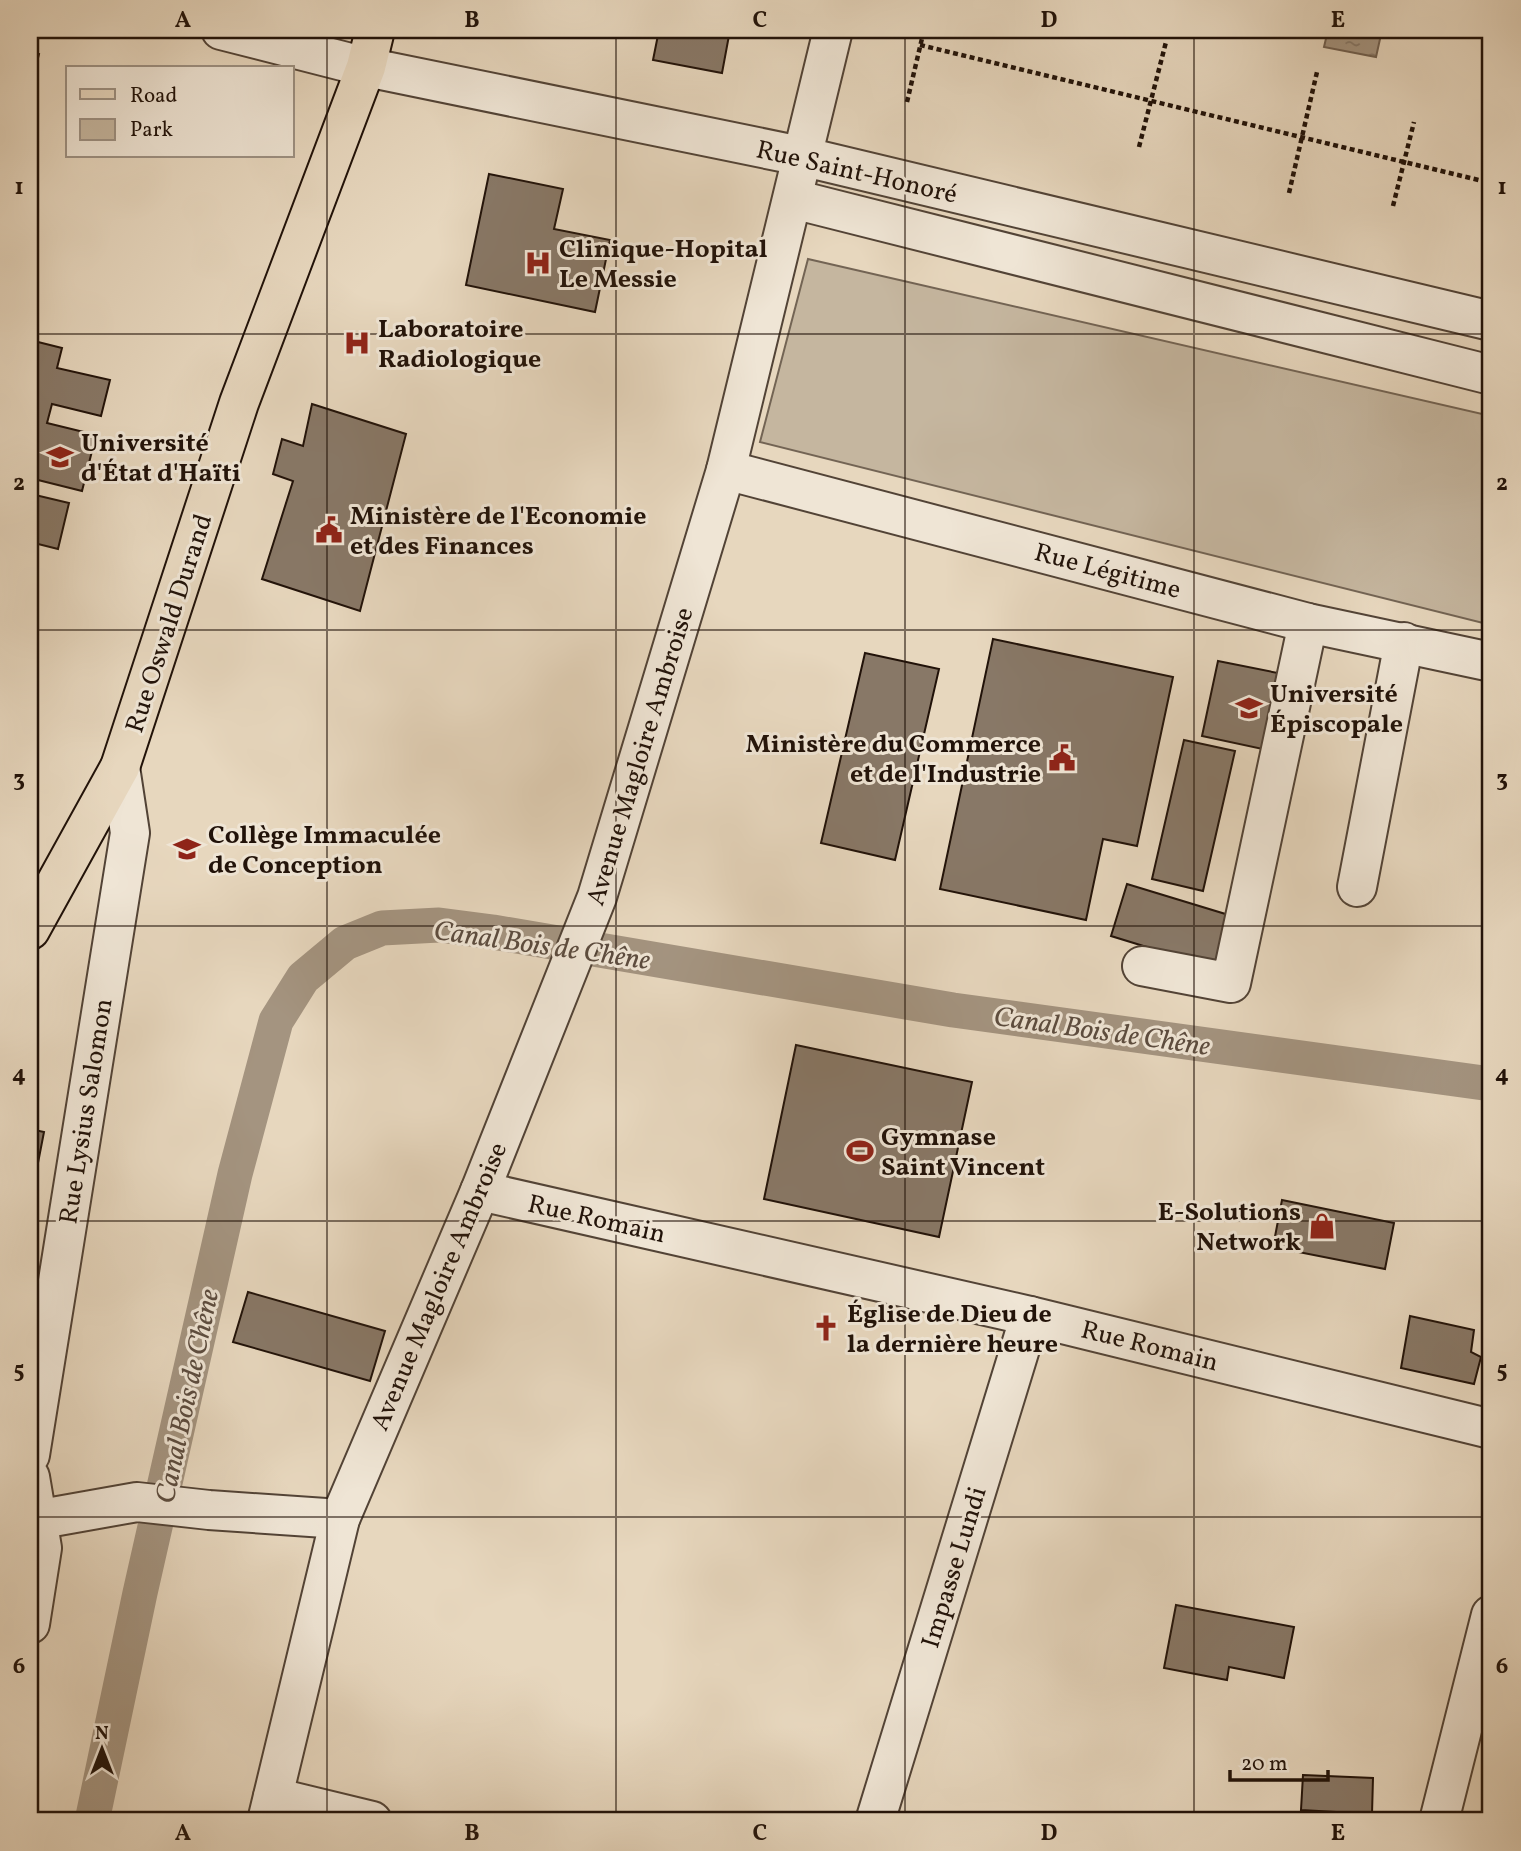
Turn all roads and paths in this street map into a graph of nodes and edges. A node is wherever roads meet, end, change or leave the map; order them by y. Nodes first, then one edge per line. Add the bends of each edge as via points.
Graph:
1 (221, 30) edge
2 (375, 30) edge
3 (833, 30) edge
4 (924, 30) edge
5 (1460, 30) edge
6 (1491, 37) edge
7 (1166, 42) dead end
8 (920, 46) junction
9 (366, 66) junction
10 (1317, 72) dead end
11 (1151, 101) junction
12 (907, 102) dead end
13 (1415, 122) dead end
14 (1302, 137) junction
15 (1139, 147) dead end
16 (801, 156) junction
17 (1405, 162) junction
18 (1491, 183) edge
19 (1289, 193) dead end
20 (793, 199) junction
21 (1393, 206) dead end
22 (1491, 321) edge
23 (1491, 375) edge
24 (726, 470) junction
25 (1308, 623) junction
26 (1404, 642) junction
27 (1491, 662) edge
28 (120, 767) junction
29 (1357, 887) dead end
30 (30, 930) edge
31 (1142, 966) dead end
32 (480, 1191) junction
33 (1030, 1316) junction
34 (1491, 1429) edge
35 (30, 1455) edge
36 (30, 1477) edge
37 (340, 1519) junction
38 (34, 1521) edge
39 (1491, 1615) edge
40 (30, 1624) edge
41 (270, 1809) edge
42 (876, 1818) dead end
43 (372, 1821) edge
44 (1439, 1821) edge

1 - 9 street, Rue Saint-Honoré
2 - 9 main road, Rue Oswald Durand
3 - 16 street, Avenue Magloire Ambroise
4 - 8 path
5 - 6 path
7 - 11 path
8 - 11 path
8 - 12 path
9 - 16 street, Rue Saint-Honoré
9 - 28 main road, Rue Oswald Durand via 239,403
10 - 14 path
11 - 14 path
11 - 15 path
13 - 17 path
14 - 17 path
14 - 19 path
16 - 20 street, Avenue Magloire Ambroise
16 - 22 street, Rue Saint-Honoré
17 - 18 path
17 - 21 path
20 - 23 street, Rue Saint-Honoré
20 - 24 street, Avenue Magloire Ambroise
24 - 25 street, Rue Légitime
24 - 32 street, Avenue Magloire Ambroise via 597,897
25 - 26 street, Rue Légitime
25 - 31 street via 1231,983
26 - 27 street, Rue Légitime
26 - 29 street
28 - 30 main road, Rue Oswald Durand
28 - 35 street, Rue Lysius Salomon via 130,833
32 - 33 street, Rue Romain
32 - 37 street, Avenue Magloire Ambroise
33 - 34 street, Rue Romain
33 - 42 street, Impasse Lundi
36 - 38 street
37 - 38 street via 137,1502
37 - 41 street, Avenue Magloire Ambroise
38 - 40 street via 42,1548
39 - 44 street
41 - 43 street

